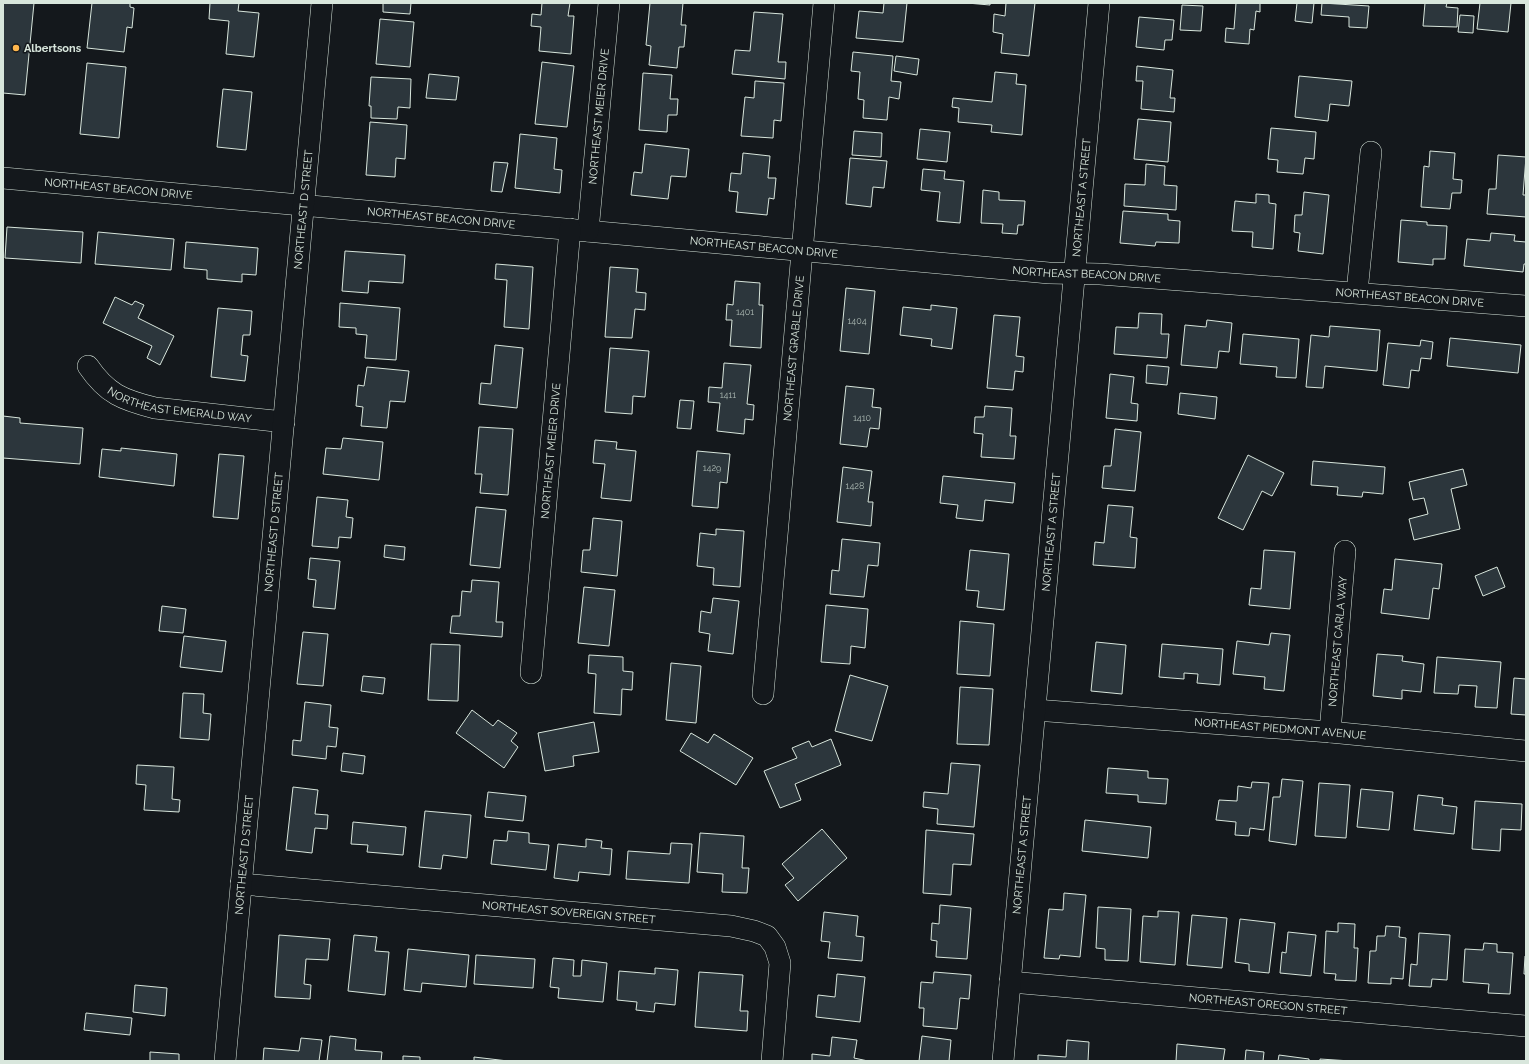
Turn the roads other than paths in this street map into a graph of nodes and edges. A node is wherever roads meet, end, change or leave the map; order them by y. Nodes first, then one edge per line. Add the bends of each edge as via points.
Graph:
1 (322, 3) edge
2 (609, 3) edge
3 (824, 3) edge
4 (1099, 3) edge
5 (1371, 152) dead end
6 (3, 178) edge
7 (303, 204) junction
8 (579, 230) junction
9 (802, 250) junction
10 (1074, 273) junction
11 (1357, 292) junction
12 (1526, 306) edge
13 (88, 366) dead end
14 (284, 422) junction
15 (1345, 550) dead end
16 (531, 674) dead end
17 (763, 694) dead end
18 (1035, 710) junction
19 (1330, 732) junction
20 (1526, 751) edge
21 (241, 884) junction
22 (1010, 982) junction
23 (1526, 1026) edge
24 (225, 1061) edge
25 (772, 1061) edge
26 (1003, 1061) edge

1 - 7 street, NORTHEAST D STREET
2 - 8 street, NORTHEAST MEIER DRIVE
3 - 9 street, NORTHEAST GRABLE DRIVE
4 - 10 street, NORTHEAST A STREET
5 - 11 street
6 - 7 street, NORTHEAST BEACON DRIVE
7 - 8 street, NORTHEAST BEACON DRIVE
7 - 14 street, NORTHEAST D STREET
8 - 9 street, NORTHEAST BEACON DRIVE
8 - 16 street, NORTHEAST MEIER DRIVE
9 - 10 street, NORTHEAST BEACON DRIVE via 1049,273
9 - 17 street, NORTHEAST GRABLE DRIVE
10 - 11 street, NORTHEAST BEACON DRIVE
10 - 18 street, NORTHEAST A STREET
11 - 12 street, NORTHEAST BEACON DRIVE
13 - 14 street, NORTHEAST EMERALD WAY via 100,383 137,404
14 - 21 street, NORTHEAST D STREET
15 - 19 street, NORTHEAST CARLA WAY
18 - 19 street, NORTHEAST PIEDMONT AVENUE
18 - 22 street, NORTHEAST A STREET
19 - 20 street, NORTHEAST PIEDMONT AVENUE
21 - 24 street, NORTHEAST D STREET
21 - 25 street, NORTHEAST SOVEREIGN STREET via 731,926 754,931 766,936 771,942 780,963
22 - 23 street, NORTHEAST OREGON STREET
22 - 26 street, NORTHEAST A STREET

